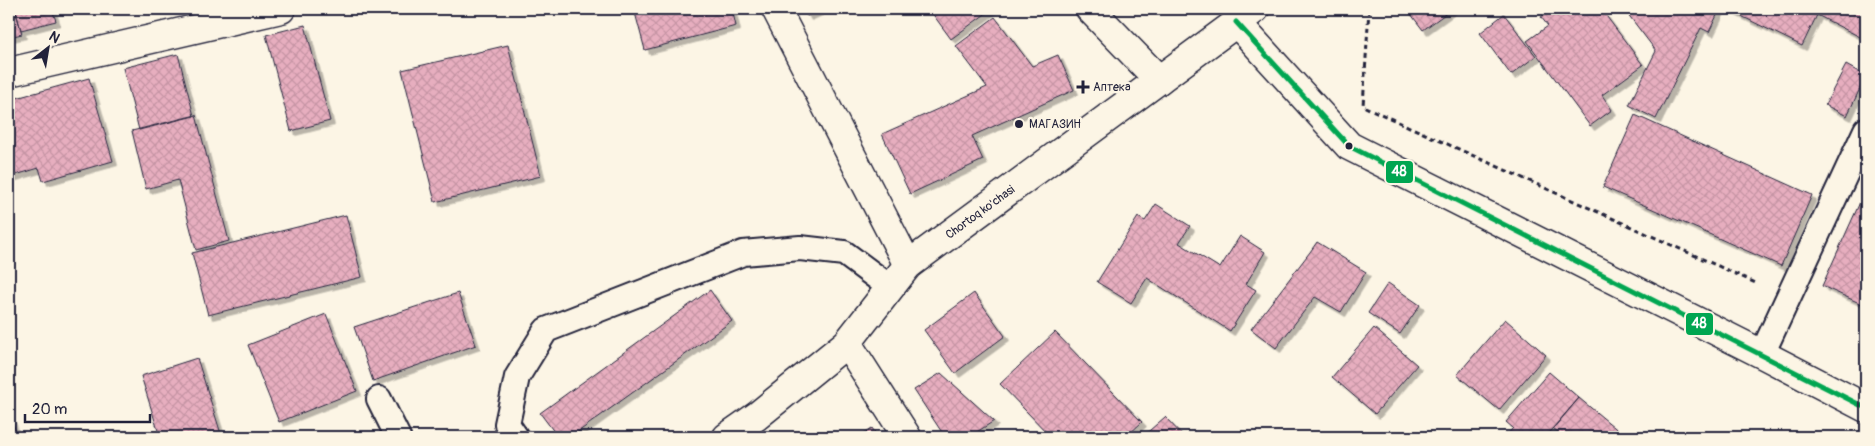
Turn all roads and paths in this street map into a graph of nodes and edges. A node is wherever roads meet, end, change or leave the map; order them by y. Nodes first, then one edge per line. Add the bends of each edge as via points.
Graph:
1 (281, 9) edge
2 (776, 9) edge
3 (1090, 9) edge
4 (1369, 9) edge
5 (1246, 16) edge
6 (9, 72) edge
7 (1159, 80) junction
8 (1866, 130) edge
9 (908, 265) junction
10 (890, 288) junction
11 (1788, 298) junction
12 (847, 343) junction
13 (1762, 354) junction
14 (378, 400) dead end
15 (1866, 408) edge
16 (398, 437) edge
17 (516, 437) edge
18 (727, 437) edge
19 (907, 437) edge

1 - 6 street
2 - 9 street
3 - 7 street
4 - 11 path via 1363,106
5 - 7 street, Chortoq ko'chasi
5 - 13 street via 1349,146
7 - 9 street, Chortoq ko'chasi
8 - 11 lane
9 - 10 street, Chortoq ko'chasi
10 - 12 street, Chortoq ko'chasi
10 - 17 lane via 844,253 800,248 743,254 546,330 517,377 507,424
11 - 13 lane
12 - 18 street, Chortoq ko'chasi
12 - 19 street
13 - 15 street
14 - 16 lane

